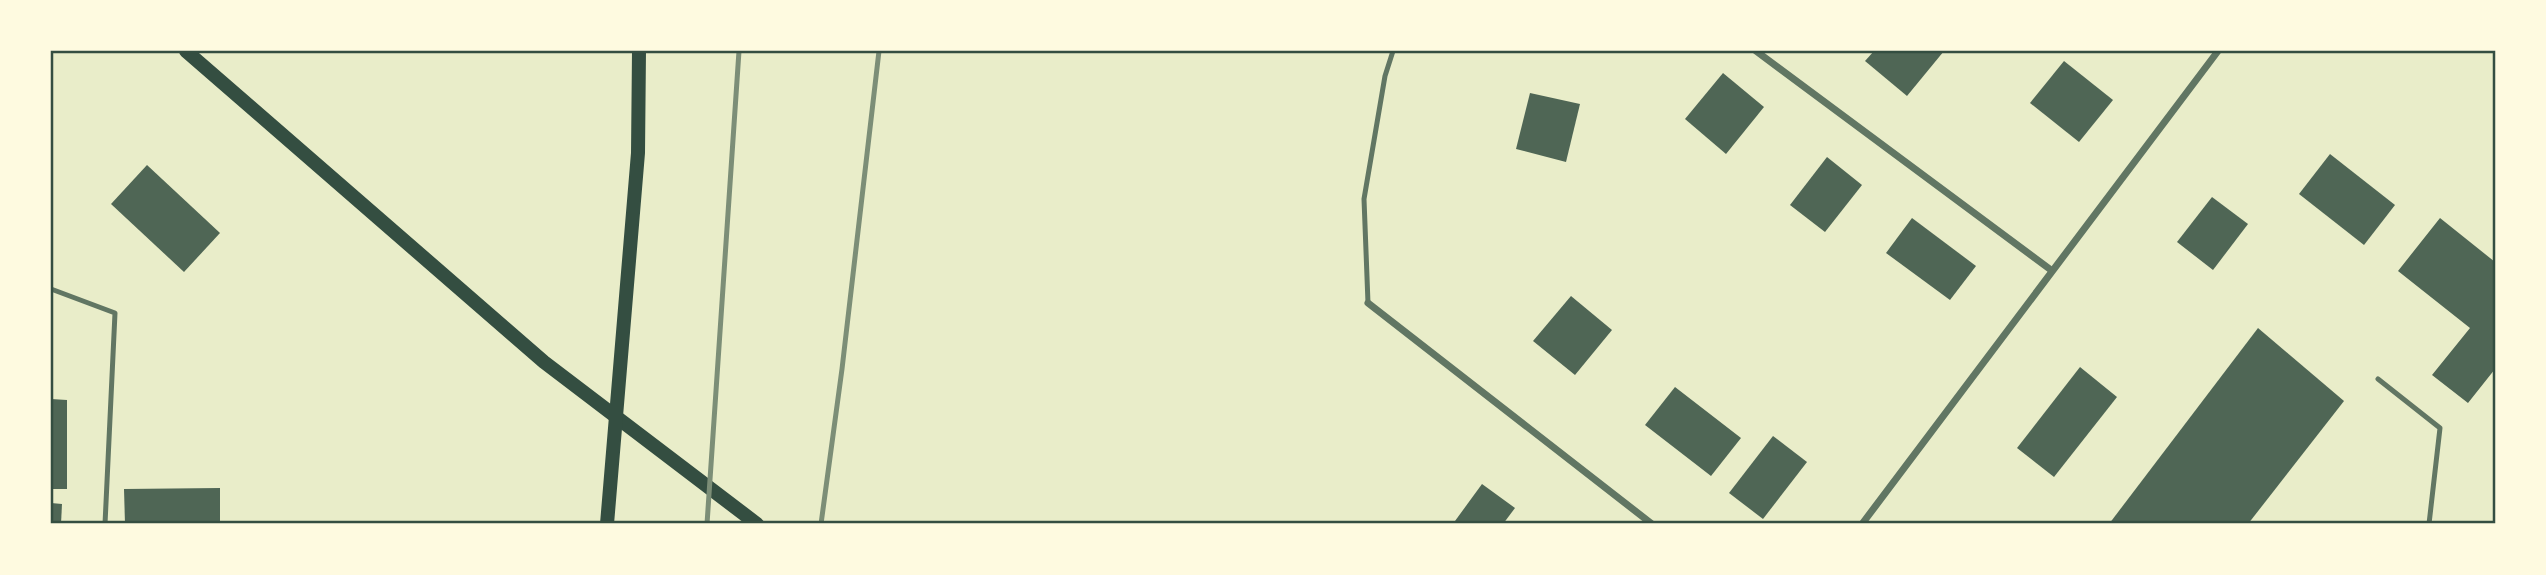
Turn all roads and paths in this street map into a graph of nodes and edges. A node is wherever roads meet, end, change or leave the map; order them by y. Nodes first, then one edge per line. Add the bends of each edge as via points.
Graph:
1 (187, 51) edge
2 (639, 51) edge
3 (1393, 51) edge
4 (1756, 51) edge
5 (2218, 51) edge
6 (2051, 270) junction
7 (51, 289) edge
8 (1368, 303) joint
9 (2378, 379) dead end
10 (105, 524) edge
11 (607, 524) edge
12 (757, 524) edge
13 (1651, 524) edge
14 (1862, 524) edge
15 (2429, 524) edge

1 - 12 main road via 544,362
2 - 11 main road via 638,153
3 - 8 lane via 1364,200
4 - 6 street
5 - 6 street
6 - 14 street
7 - 10 lane via 115,313
8 - 13 street
9 - 15 lane via 2440,428

